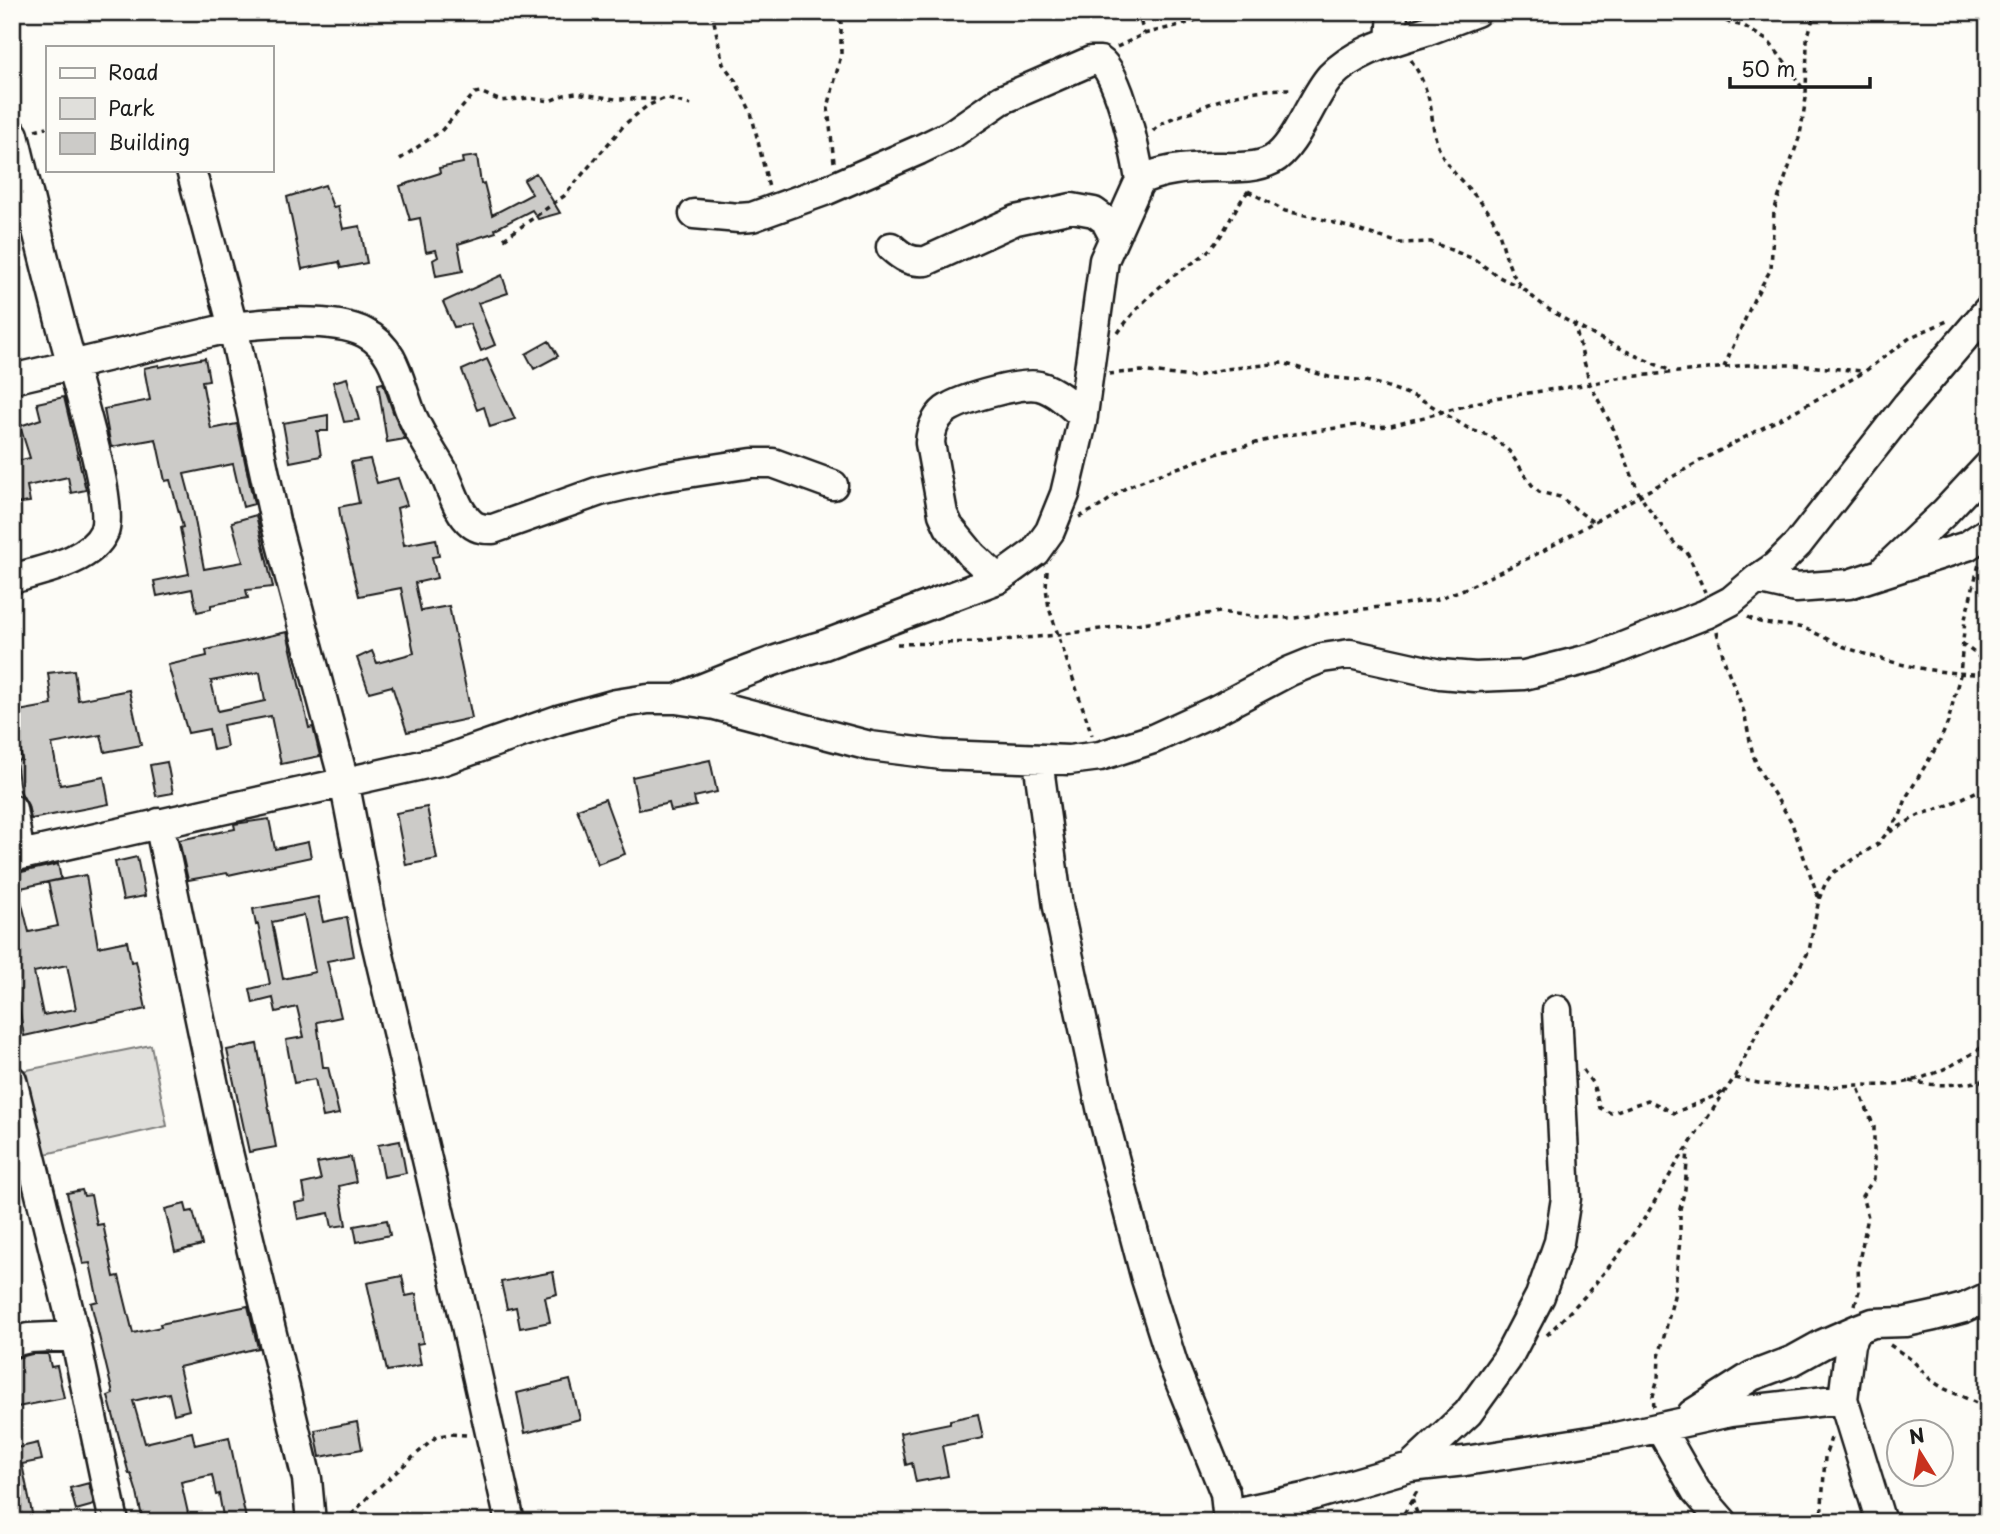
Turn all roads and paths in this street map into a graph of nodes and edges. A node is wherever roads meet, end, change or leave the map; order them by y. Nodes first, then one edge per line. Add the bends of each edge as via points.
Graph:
1 (712, 12) edge
2 (841, 12) edge
3 (1143, 12) edge
4 (1210, 12) edge
5 (1393, 12) edge
6 (1476, 12) edge
7 (1707, 12) edge
8 (1815, 12) edge
9 (1144, 34) junction
10 (1394, 41) junction
11 (1095, 61) junction
12 (1332, 76) junction
13 (1806, 94) junction
14 (658, 99) junction
15 (691, 105) dead end
16 (13, 135) edge
17 (1136, 151) junction
18 (401, 159) dead end
19 (192, 172) edge
20 (1140, 180) junction
21 (1257, 182) dead end
22 (838, 185) junction
23 (1248, 191) junction
24 (774, 209) junction
25 (694, 214) dead end
26 (1113, 235) junction
27 (505, 239) dead end
28 (891, 247) dead end
29 (1522, 288) junction
30 (1988, 310) edge
31 (1955, 318) dead end
32 (1574, 323) junction
33 (233, 327) junction
34 (1115, 337) dead end
35 (71, 365) junction
36 (1724, 367) junction
37 (1673, 372) junction
38 (1864, 372) junction
39 (1091, 373) junction
40 (12, 379) edge
41 (1590, 384) junction
42 (1440, 412) junction
43 (1083, 416) junction
44 (1988, 466) edge
45 (833, 485) dead end
46 (1640, 496) junction
47 (1593, 522) junction
48 (1054, 524) junction
49 (1988, 532) edge
50 (1979, 563) dead end
51 (1048, 567) dead end
52 (1878, 574) junction
53 (12, 579) edge
54 (998, 579) junction
55 (1756, 579) junction
56 (1722, 606) junction
57 (1058, 635) junction
58 (1962, 643) junction
59 (889, 644) dead end
60 (1988, 664) edge
61 (1988, 674) edge
62 (1959, 675) junction
63 (676, 699) junction
64 (1100, 756) junction
65 (1038, 760) junction
66 (344, 781) junction
67 (1988, 786) edge
68 (12, 809) edge
69 (159, 823) junction
70 (1888, 833) junction
71 (16, 856) edge
72 (1819, 899) junction
73 (1557, 1010) dead end
74 (1988, 1043) edge
75 (1577, 1061) dead end
76 (1734, 1078) junction
77 (12, 1080) edge
78 (1988, 1080) edge
79 (1910, 1081) junction
80 (1857, 1085) junction
81 (1726, 1091) junction
82 (1688, 1147) junction
83 (1988, 1297) edge
84 (1862, 1327) junction
85 (75, 1336) junction
86 (1543, 1339) dead end
87 (12, 1342) edge
88 (1843, 1399) junction
89 (1988, 1408) edge
90 (1667, 1427) junction
91 (495, 1452) junction
92 (1421, 1466) junction
93 (1412, 1499) junction
94 (1229, 1518) edge
95 (114, 1522) edge
96 (312, 1522) edge
97 (345, 1522) edge
98 (510, 1522) edge
99 (1399, 1522) edge
100 (1420, 1522) edge
101 (1723, 1522) edge
102 (1821, 1522) edge
103 (1881, 1522) edge

1 - 24 path via 723,64 751,112
2 - 22 path via 841,55 828,108
3 - 9 path
4 - 9 path via 1192,22
5 - 10 street
6 - 10 street
7 - 13 path via 1768,41
8 - 13 path via 1807,39
9 - 11 path
10 - 12 street via 1362,52
10 - 29 path via 1416,68 1427,92 1439,148 1492,216 1504,254
11 - 17 street via 1110,70
11 - 22 street via 1001,100 951,134
12 - 17 path via 1305,88 1233,94 1212,102 1159,125
12 - 20 street via 1307,117 1271,161 1172,171
13 - 36 path via 1800,135 1774,211 1771,269
14 - 15 path
14 - 18 path via 576,93 550,101 501,101 475,93 441,131
14 - 27 path via 625,124 564,196
16 - 35 street
17 - 20 street
19 - 33 street
20 - 26 street
21 - 23 path
22 - 24 street
23 - 29 path via 1285,211 1400,243 1441,246 1474,259
23 - 34 path via 1211,249 1148,298
24 - 25 street via 739,218
26 - 28 street via 1094,212 1072,208 1016,220 926,261 913,262
26 - 39 street via 1104,260
29 - 32 path
30 - 55 street via 1798,544
31 - 38 path via 1911,337
32 - 37 path
32 - 41 path
33 - 35 street
33 - 45 street via 303,322 362,331 374,338 396,365 412,415 451,491 471,523 480,528 510,524 600,491 752,463 773,463
33 - 66 street via 275,522
35 - 40 street
35 - 53 street via 100,476 105,530 84,555
36 - 37 path
36 - 38 path via 1795,365
37 - 41 path
38 - 46 path
39 - 42 path via 1141,371 1192,377 1283,363 1401,391
39 - 43 street
41 - 42 path via 1494,398
41 - 46 path
42 - 47 path via 1492,436 1539,492 1560,497
42 - 48 path via 1391,426 1340,426 1282,436 1219,453 1127,487 1084,515
43 - 48 street
43 - 54 street via 1051,392 1023,386 950,407 930,431 943,514 972,555
44 - 52 street
46 - 47 path
46 - 56 path
47 - 57 path via 1543,551 1435,600 1294,618 1220,612
48 - 54 street via 1035,552
49 - 52 street via 1967,545
50 - 58 path
51 - 57 path via 1046,588
52 - 55 street via 1849,584 1796,588
54 - 63 street
55 - 56 street
56 - 62 path via 1755,621 1804,628 1874,657
56 - 64 street via 1597,657 1524,675 1440,674 1350,654 1322,658 1153,739
56 - 72 path via 1718,638 1744,712 1753,755 1791,821
57 - 59 path
57 - 64 path
58 - 60 path
58 - 62 path
61 - 62 path
62 - 70 path via 1940,741
63 - 65 street via 870,746
63 - 66 street via 616,704 443,760
64 - 65 street
65 - 94 street via 1058,906 1105,1124 1146,1279 1173,1364 1225,1493
66 - 69 street
66 - 91 street via 372,925
67 - 70 path
68 - 71 street
69 - 71 street
69 - 96 street via 227,1148 307,1479
70 - 72 path via 1867,853 1835,872
72 - 76 path via 1809,951 1770,1008
73 - 92 street via 1566,1198 1559,1242 1539,1296 1507,1359
74 - 79 path via 1955,1064
75 - 81 path via 1593,1084 1600,1108 1611,1113 1648,1100 1674,1113
76 - 80 path via 1796,1088
76 - 81 path
77 - 85 street
78 - 79 path via 1926,1085
79 - 80 path
80 - 84 path via 1874,1127 1874,1180 1862,1196 1868,1217 1858,1266
81 - 82 path
82 - 86 path via 1616,1258
82 - 90 path via 1674,1296 1653,1396 1653,1405
83 - 84 street via 1934,1316
84 - 88 street via 1850,1345
84 - 89 path via 1912,1360 1932,1381
84 - 90 street via 1752,1376
85 - 87 street
85 - 95 street
88 - 90 street via 1730,1412
88 - 102 path via 1825,1457
88 - 103 street
90 - 92 street
90 - 101 street via 1696,1491
91 - 97 path via 460,1433 436,1437
91 - 98 street
92 - 93 path
92 - 94 street
93 - 99 path
93 - 100 path

